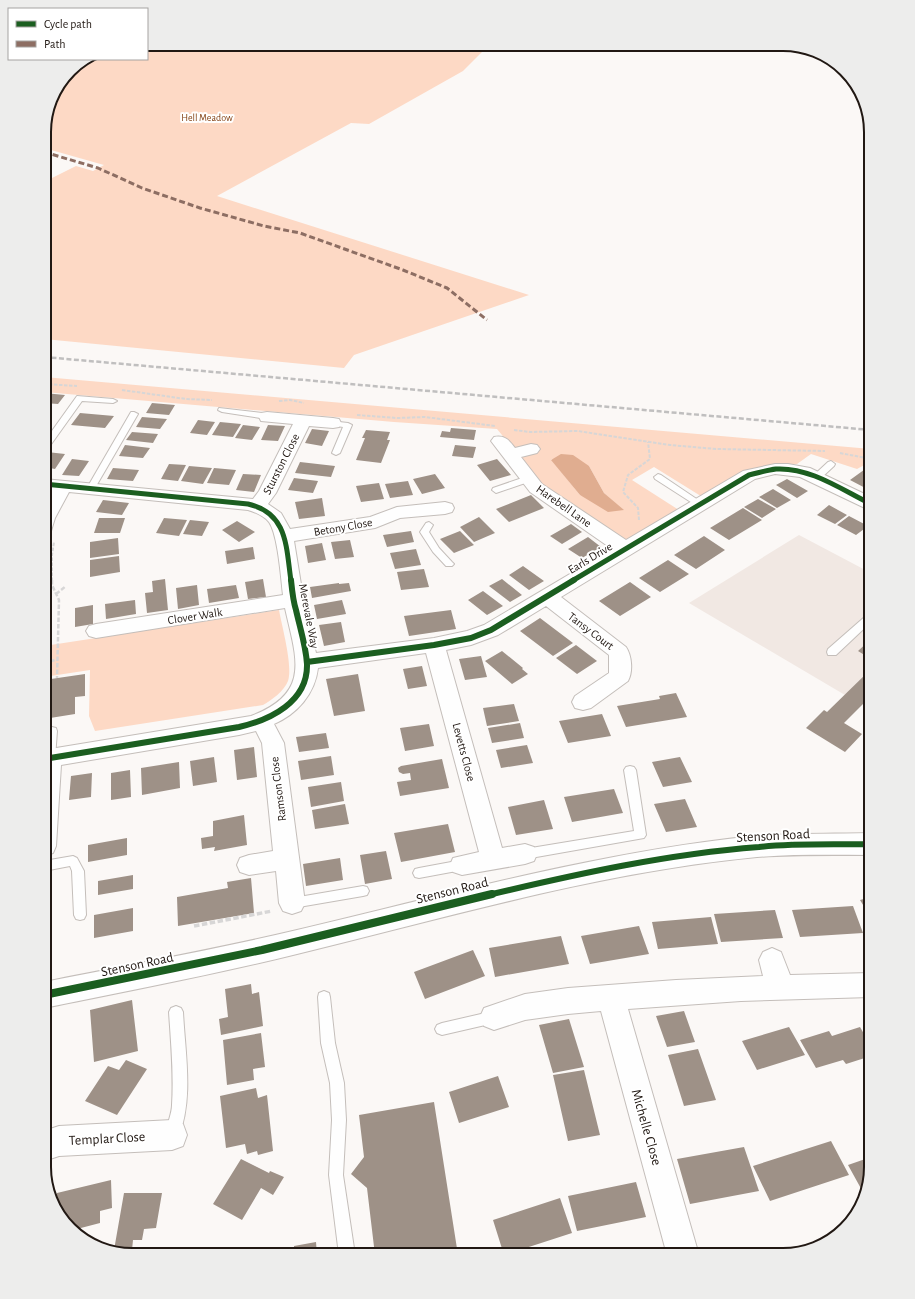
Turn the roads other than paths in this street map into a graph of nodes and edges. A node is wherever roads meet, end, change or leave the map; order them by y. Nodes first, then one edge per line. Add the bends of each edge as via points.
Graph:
1 (113, 401) dead end
2 (222, 410) dead end
3 (134, 414) dead end
4 (267, 417) joint
5 (303, 421) junction
6 (333, 423) joint
7 (51, 438) edge
8 (531, 449) dead end
9 (336, 453) dead end
10 (658, 477) dead end
11 (528, 479) junction
12 (51, 485) edge
13 (63, 486) junction
14 (91, 488) junction
15 (496, 490) dead end
16 (864, 499) edge
17 (700, 504) junction
18 (257, 506) junction
19 (445, 508) dead end
20 (51, 509) edge
21 (428, 518) junction
22 (283, 536) junction
23 (626, 549) junction
24 (449, 564) dead end
25 (546, 596) junction
26 (294, 600) junction
27 (864, 622) edge
28 (96, 631) dead end
29 (434, 645) junction
30 (832, 652) dead end
31 (307, 662) junction
32 (583, 702) dead end
33 (262, 722) junction
34 (52, 731) dead end
35 (51, 736) edge
36 (51, 757) edge
37 (630, 770) dead end
38 (864, 844) edge
39 (526, 854) joint
40 (287, 859) junction
41 (493, 859) junction
42 (51, 865) edge
43 (249, 865) dead end
44 (462, 865) joint
45 (419, 873) dead end
46 (364, 891) dead end
47 (292, 903) joint
48 (80, 916) dead end
49 (772, 960) dead end
50 (864, 985) edge
51 (780, 987) junction
52 (51, 994) edge
53 (324, 997) dead end
54 (611, 998) junction
55 (176, 1012) dead end
56 (494, 1017) joint
57 (442, 1029) dead end
58 (172, 1135) joint
59 (51, 1144) edge
60 (346, 1248) edge
61 (681, 1248) edge

1 - 7 lane via 80,398
2 - 4 lane
3 - 14 lane
4 - 5 street, Sturston Close
5 - 6 street, Sturston Close
5 - 18 street, Sturston Close via 267,493
6 - 9 lane via 348,425
8 - 11 street, Harebell Lane via 505,438
10 - 17 lane
11 - 15 lane
11 - 23 street, Harebell Lane via 536,488
12 - 13 street, Merevale Way
13 - 14 street, Merevale Way
13 - 20 street
14 - 18 street, Merevale Way
16 - 17 street, Earls Drive via 824,471 788,469 749,475
17 - 23 street, Earls Drive
18 - 22 street, Merevale Way via 277,520
19 - 21 street, Betony Close
21 - 22 street, Betony Close via 397,513 375,522
21 - 24 lane via 424,532
22 - 26 street, Merevale Way
23 - 25 street, Earls Drive
25 - 29 street, Earls Drive via 491,630 471,638
25 - 32 street, Tansy Court via 619,652 620,676
26 - 28 street, Clover Walk
26 - 31 street, Merevale Way
27 - 30 lane
29 - 31 street, Earls Drive
29 - 41 street, Levetts Close
31 - 33 street, Merevale Way via 306,676 300,691 285,707
33 - 36 street, Merevale Way
33 - 40 street, Ramson Close via 273,743
34 - 35 lane
37 - 39 lane via 640,835
38 - 52 street, Stenson Road via 745,847 538,882 294,942
39 - 41 street
40 - 43 street
40 - 47 street, Ramson Close
41 - 44 street
42 - 48 lane via 73,861 78,871
44 - 45 lane
46 - 47 lane
49 - 51 street
50 - 51 street
51 - 54 street via 667,992
53 - 60 lane via 328,1043 337,1083 339,1120 336,1175
54 - 56 street via 525,1007
54 - 61 street, Michelle Close
55 - 58 lane via 180,1080 179,1108
56 - 57 lane
58 - 59 street, Templar Close via 59,1141

